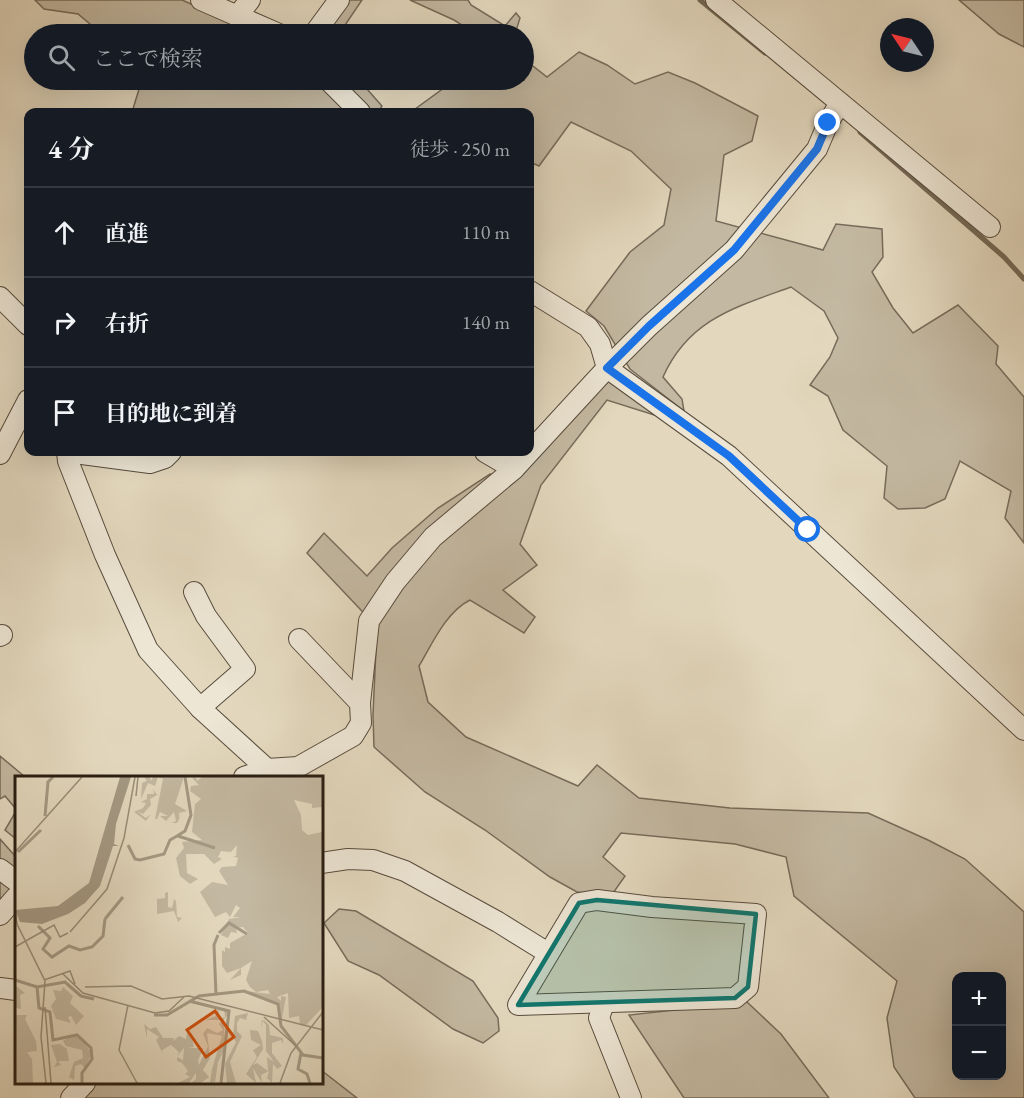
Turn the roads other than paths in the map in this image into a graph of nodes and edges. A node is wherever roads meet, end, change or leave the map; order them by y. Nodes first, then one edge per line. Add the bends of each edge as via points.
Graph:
1 (201, 0) edge
2 (250, 0) edge
3 (339, 0) edge
4 (716, 0) edge
5 (237, 16) junction
6 (256, 24) edge
7 (321, 24) edge
8 (338, 90) edge
9 (356, 108) edge
10 (837, 108) junction
11 (990, 227) dead end
12 (534, 293) edge
13 (0, 297) edge
14 (24, 321) edge
15 (607, 368) junction
16 (24, 408) edge
17 (534, 447) edge
18 (0, 454) edge
19 (67, 456) edge
20 (97, 456) edge
21 (167, 456) edge
22 (492, 456) edge
23 (526, 456) edge
24 (514, 469) junction
25 (194, 592) dead end
26 (299, 639) dead end
27 (360, 703) junction
28 (200, 708) junction
29 (1024, 730) edge
30 (267, 769) junction
31 (247, 776) edge
32 (322, 864) edge
33 (0, 869) edge
34 (15, 880) edge
35 (15, 898) edge
36 (0, 915) edge
37 (548, 953) junction
38 (0, 988) edge
39 (15, 990) edge
40 (604, 1003) junction
41 (85, 1083) dead end
42 (71, 1098) edge
43 (631, 1098) edge

1 - 5 street
2 - 5 street
3 - 7 street
4 - 10 street
5 - 6 street
8 - 9 street
10 - 11 street
10 - 15 street via 817,149 734,250
12 - 15 street via 588,327 600,344
13 - 14 street
15 - 17 street
15 - 29 street via 729,456
16 - 18 street
19 - 28 street via 105,555 148,650
20 - 21 street via 150,463
22 - 24 street
23 - 24 street
24 - 27 street via 433,537 369,621
25 - 28 street via 206,616 244,669
26 - 27 street
27 - 30 street via 361,723 353,736 298,767
28 - 30 street
30 - 31 street
32 - 37 street via 373,860 405,871
33 - 34 street
35 - 36 street
37 - 40 street via 518,1005
37 - 40 street via 579,903 597,900 756,914 748,987 735,998
38 - 39 street
40 - 43 street via 599,1018
41 - 42 street

